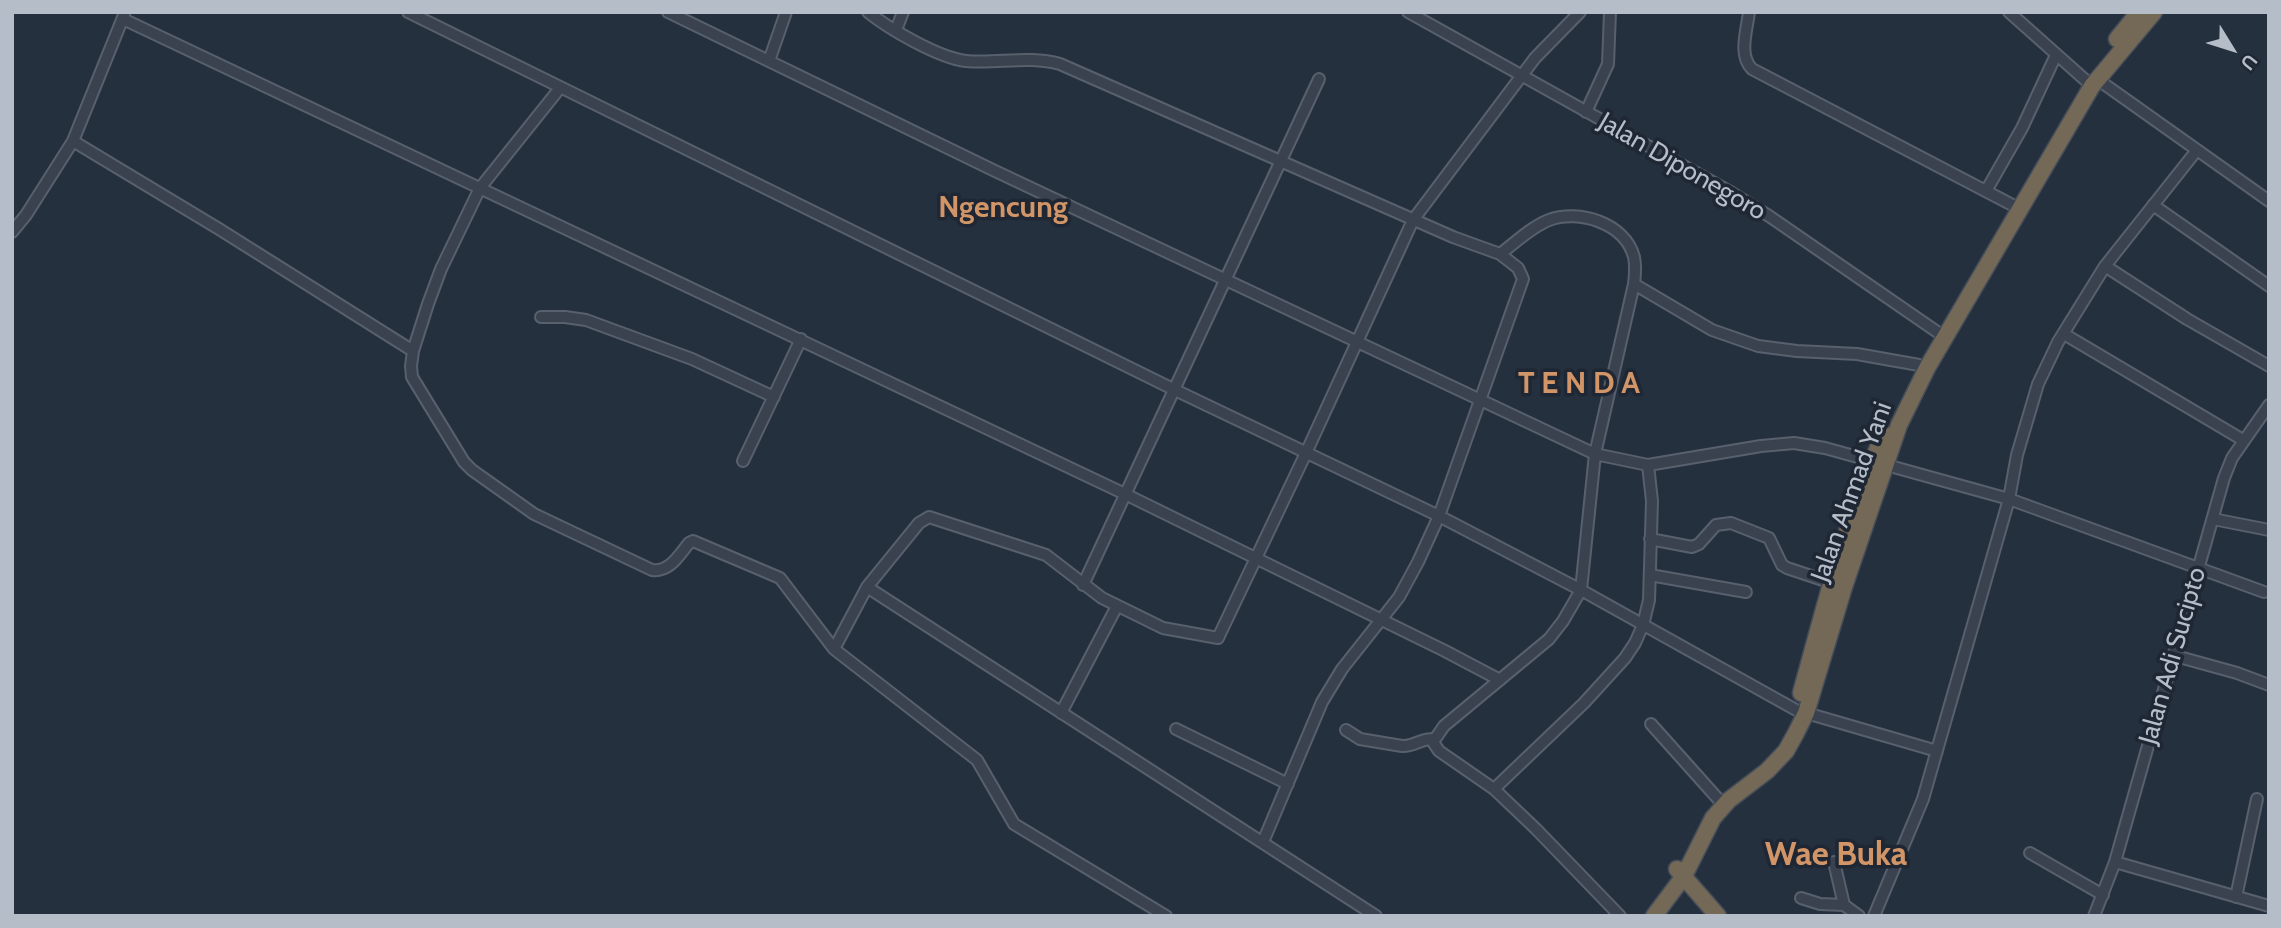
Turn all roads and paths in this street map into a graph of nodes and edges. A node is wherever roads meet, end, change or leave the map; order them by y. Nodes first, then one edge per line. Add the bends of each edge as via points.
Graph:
1 (408, 12) edge
2 (668, 12) edge
3 (786, 12) edge
4 (868, 12) edge
5 (903, 12) edge
6 (1408, 12) edge
7 (1580, 12) edge
8 (1610, 12) edge
9 (1749, 12) edge
10 (2009, 12) edge
11 (2139, 12) edge
12 (2154, 12) edge
13 (124, 16) edge
14 (897, 30) junction
15 (2056, 55) junction
16 (769, 61) junction
17 (1522, 75) junction
18 (1319, 79) dead end
19 (2091, 82) junction
20 (560, 88) junction
21 (1586, 112) junction
22 (73, 141) junction
23 (2197, 150) junction
24 (1281, 162) junction
25 (480, 188) junction
26 (1986, 191) junction
27 (2269, 201) edge
28 (2153, 205) junction
29 (2015, 206) junction
30 (1413, 220) junction
31 (12, 232) edge
32 (1500, 254) junction
33 (2105, 266) junction
34 (1225, 280) junction
35 (1634, 284) junction
36 (2269, 286) edge
37 (541, 317) dead end
38 (2064, 334) junction
39 (1942, 336) junction
40 (800, 339) junction
41 (1358, 341) junction
42 (413, 351) junction
43 (1919, 365) junction
44 (2269, 366) edge
45 (1175, 390) junction
46 (775, 397) junction
47 (1481, 400) junction
48 (2269, 405) edge
49 (2243, 440) junction
50 (1306, 453) junction
51 (1595, 454) junction
52 (743, 461) dead end
53 (1877, 464) junction
54 (1648, 465) junction
55 (1125, 494) junction
56 (2009, 499) junction
57 (1439, 516) junction
58 (2213, 519) junction
59 (2269, 530) edge
60 (1650, 539) junction
61 (1256, 560) junction
62 (2198, 567) junction
63 (1650, 575) junction
64 (1838, 585) junction
65 (1083, 586) junction
66 (867, 587) junction
67 (1581, 590) junction
68 (1745, 592) dead end
69 (2264, 592) dead end
70 (1117, 606) junction
71 (1380, 619) junction
72 (1643, 625) junction
73 (834, 649) junction
74 (2172, 656) junction
75 (1500, 680) junction
76 (2269, 685) edge
77 (1801, 711) junction
78 (1061, 713) junction
79 (1651, 724) dead end
80 (1176, 729) dead end
81 (1346, 730) dead end
82 (1434, 739) junction
83 (1937, 751) junction
84 (1288, 784) junction
85 (1494, 789) junction
86 (1724, 799) junction
87 (2257, 799) dead end
88 (1263, 842) junction
89 (2030, 853) dead end
90 (1835, 862) dead end
91 (2115, 862) junction
92 (1681, 873) junction
93 (2103, 895) junction
94 (2236, 897) junction
95 (1801, 898) dead end
96 (1844, 905) junction
97 (2269, 906) edge
98 (1166, 916) edge
99 (1376, 916) edge
100 (1620, 916) edge
101 (1640, 916) edge
102 (1654, 916) edge
103 (1718, 916) edge
104 (1859, 916) edge
105 (1874, 916) edge
106 (2094, 916) edge

1 - 20 street
2 - 16 street
3 - 16 street
4 - 14 street
5 - 14 street
6 - 17 street, Jalan Diponegoro
7 - 17 street
8 - 21 street via 1607,68
9 - 26 street via 1744,53 1752,69
10 - 15 street
11 - 19 highway, Jalan Ahmad Yani
12 - 19 highway, Jalan Ahmad Yani
13 - 22 street
13 - 25 street
14 - 24 street via 956,59 1040,59 1060,64
15 - 19 street
15 - 26 street
16 - 34 street
17 - 21 street, Jalan Diponegoro
17 - 30 street
18 - 24 street
19 - 23 street
19 - 29 highway, Jalan Ahmad Yani
20 - 25 street
20 - 45 street
21 - 39 street, Jalan Diponegoro via 1769,216
22 - 31 street
22 - 42 street
23 - 27 street
23 - 28 street
24 - 30 street
24 - 34 street
25 - 40 street
25 - 42 street via 441,269
26 - 29 street
28 - 33 street
28 - 36 street
29 - 39 highway, Jalan Ahmad Yani
30 - 32 street
30 - 41 street
32 - 35 street via 1551,219 1573,215 1591,219 1619,233 1630,247
32 - 47 street via 1518,268 1523,279
33 - 38 street
33 - 44 street
34 - 41 street
34 - 45 street
35 - 43 street via 1712,330 1758,346 1857,354
35 - 51 street
37 - 46 street via 575,317 615,330
38 - 49 street
38 - 56 street via 2038,384
39 - 43 highway, Jalan Ahmad Yani
39 - 53 highway, Jalan Ahmad Yani
40 - 46 street
40 - 55 street
41 - 47 street
41 - 50 street
42 - 73 street via 412,377 455,449 472,470 534,514 652,570 671,565 694,541 780,578
43 - 53 highway, Jalan Ahmad Yani
45 - 50 street
45 - 55 street
46 - 52 street
47 - 51 street
47 - 57 street
48 - 49 street, Jalan Adi Sucipto
49 - 58 street, Jalan Adi Sucipto via 2228,468
50 - 57 street
50 - 61 street
51 - 54 street
51 - 67 street
53 - 54 street via 1794,443
53 - 56 street
53 - 64 highway, Jalan Ahmad Yani
54 - 60 street
55 - 61 street
55 - 65 street
56 - 62 street
56 - 83 street
57 - 67 street
57 - 71 street via 1399,597
58 - 59 street
58 - 62 street, Jalan Adi Sucipto
60 - 63 street
60 - 64 street via 1692,547 1716,525 1731,523 1769,538 1787,568
61 - 70 street via 1218,638 1175,632
61 - 71 street
62 - 69 street
62 - 74 street, Jalan Adi Sucipto
63 - 68 street
63 - 72 street
64 - 77 highway, Jalan Ahmad Yani
65 - 66 street via 1037,550 929,517 919,523
65 - 70 street
66 - 73 street
66 - 78 street
67 - 72 street
67 - 75 street via 1549,639
70 - 78 street
71 - 75 street
71 - 84 street via 1322,702
72 - 77 street
72 - 85 street via 1618,666
73 - 98 street via 977,760 1014,824
74 - 76 street
74 - 91 street, Jalan Adi Sucipto
75 - 82 street
77 - 83 street
77 - 86 highway, Jalan Ahmad Yani via 1786,751 1756,781
78 - 88 street
79 - 86 street
80 - 84 street
81 - 82 street via 1360,739 1402,746
82 - 85 street via 1439,751
83 - 105 street via 1908,840
84 - 88 street
85 - 100 street
86 - 92 highway, Jalan Ahmad Yani via 1689,845
87 - 94 street
88 - 99 street
89 - 93 street
90 - 96 street
91 - 93 street, Jalan Adi Sucipto
91 - 94 street
92 - 101 highway, Jalan Ahmad Yani
92 - 102 highway, Jalan Ahmad Yani
92 - 103 highway
93 - 106 street, Jalan Adi Sucipto
94 - 97 street
95 - 96 street
96 - 104 street

